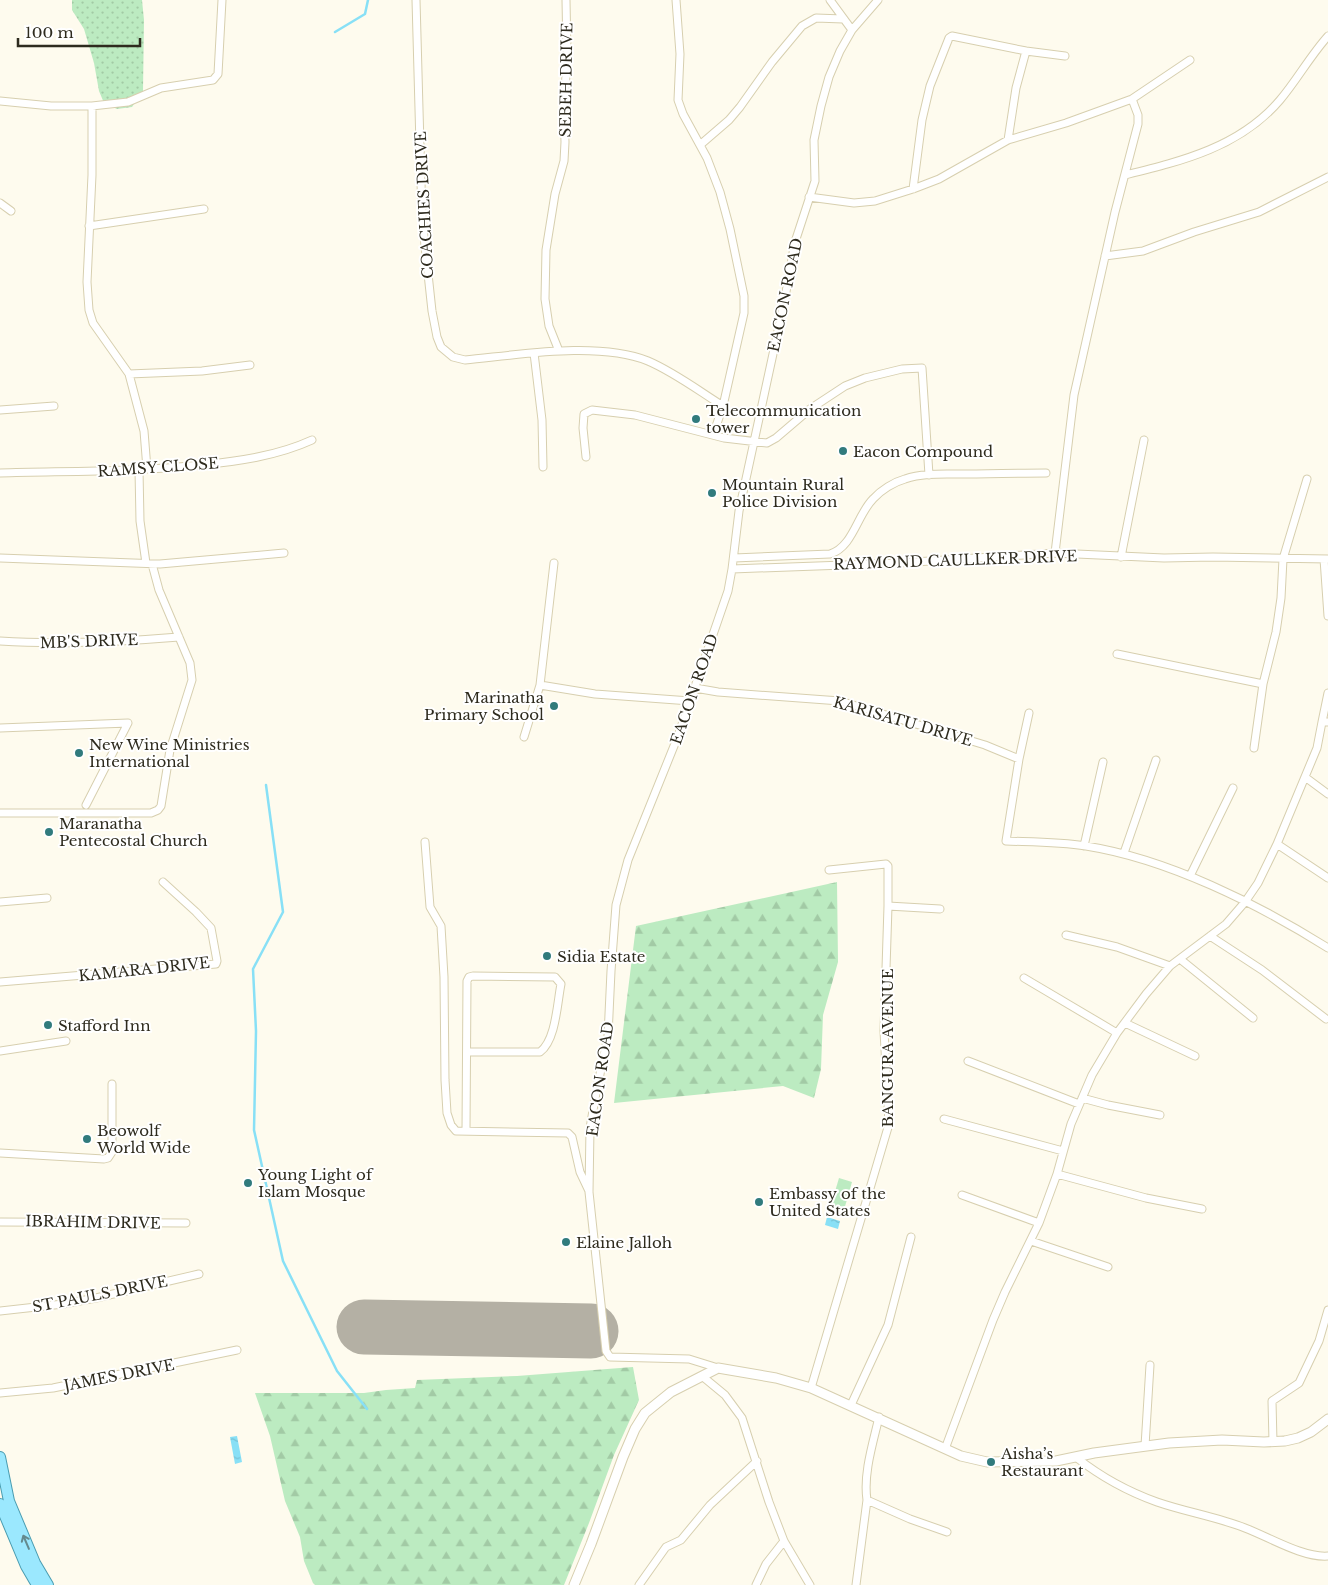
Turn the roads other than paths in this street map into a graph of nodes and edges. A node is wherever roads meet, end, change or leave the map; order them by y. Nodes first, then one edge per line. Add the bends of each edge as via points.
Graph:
1 (222, 0) edge
2 (416, 0) edge
3 (566, 0) edge
4 (676, 0) edge
5 (830, 0) edge
6 (878, 0) edge
7 (843, 19) junction
8 (852, 30) junction
9 (1328, 36) edge
10 (1026, 51) junction
11 (1066, 56) dead end
12 (1190, 60) dead end
13 (1132, 99) junction
14 (0, 101) edge
15 (92, 106) junction
16 (1008, 140) junction
17 (700, 145) junction
18 (1125, 175) junction
19 (1327, 177) edge
20 (1328, 185) edge
21 (913, 189) junction
22 (809, 197) junction
23 (0, 203) edge
24 (204, 209) dead end
25 (11, 211) dead end
26 (89, 226) junction
27 (1105, 256) junction
28 (559, 351) junction
29 (534, 353) junction
30 (250, 365) dead end
31 (129, 374) junction
32 (54, 406) dead end
33 (724, 406) junction
34 (0, 410) edge
35 (713, 435) junction
36 (312, 440) dead end
37 (1144, 440) dead end
38 (753, 442) junction
39 (586, 457) dead end
40 (543, 467) dead end
41 (143, 470) junction
42 (0, 473) edge
43 (1046, 473) dead end
44 (929, 475) junction
45 (1307, 479) dead end
46 (284, 553) dead end
47 (1056, 553) junction
48 (1121, 557) junction
49 (0, 558) edge
50 (734, 558) junction
51 (1283, 558) junction
52 (1326, 559) edge
53 (554, 562) dead end
54 (149, 563) junction
55 (732, 569) junction
56 (1328, 616) edge
57 (179, 636) junction
58 (0, 641) edge
59 (1117, 654) dead end
60 (1263, 684) junction
61 (540, 685) junction
62 (695, 688) junction
63 (1328, 693) edge
64 (690, 701) junction
65 (1029, 713) dead end
66 (1325, 722) edge
67 (0, 728) edge
68 (524, 737) dead end
69 (1254, 748) dead end
70 (1019, 759) junction
71 (1156, 760) dead end
72 (1103, 762) dead end
73 (1305, 777) junction
74 (1233, 788) dead end
75 (1328, 794) edge
76 (86, 805) dead end
77 (0, 813) edge
78 (426, 842) dead end
79 (1277, 844) junction
80 (1084, 846) junction
81 (1124, 854) junction
82 (829, 870) dead end
83 (1190, 876) junction
84 (1328, 878) edge
85 (163, 882) dead end
86 (47, 898) dead end
87 (0, 902) edge
88 (1245, 902) junction
89 (888, 906) junction
90 (940, 908) dead end
91 (1066, 935) dead end
92 (1210, 936) junction
93 (1328, 948) edge
94 (1180, 959) junction
95 (1170, 966) junction
96 (1024, 978) dead end
97 (0, 982) edge
98 (1253, 1018) dead end
99 (1326, 1019) dead end
100 (1125, 1023) junction
101 (1117, 1033) junction
102 (66, 1041) dead end
103 (0, 1051) edge
104 (468, 1052) junction
105 (1195, 1056) dead end
106 (968, 1061) dead end
107 (112, 1084) dead end
108 (1080, 1101) junction
109 (1160, 1115) dead end
110 (944, 1119) dead end
111 (466, 1131) junction
112 (1063, 1151) junction
113 (0, 1153) edge
114 (1057, 1174) junction
115 (589, 1192) junction
116 (962, 1195) dead end
117 (1202, 1209) dead end
118 (0, 1222) edge
119 (186, 1223) dead end
120 (1039, 1223) junction
121 (912, 1237) dead end
122 (1030, 1241) junction
123 (1108, 1267) dead end
124 (199, 1274) dead end
125 (1328, 1310) edge
126 (0, 1311) edge
127 (238, 1350) dead end
128 (1150, 1365) dead end
129 (718, 1368) junction
130 (702, 1376) junction
131 (811, 1388) junction
132 (0, 1393) edge
133 (851, 1405) junction
134 (879, 1418) junction
135 (1328, 1419) edge
136 (1273, 1442) junction
137 (1145, 1446) junction
138 (945, 1449) junction
139 (0, 1457) edge
140 (1077, 1458) junction
141 (757, 1462) junction
142 (867, 1500) junction
143 (0, 1504) edge
144 (946, 1532) dead end
145 (784, 1540) junction
146 (1328, 1556) edge
147 (37, 1585) edge
148 (48, 1585) edge
149 (574, 1585) edge
150 (638, 1585) edge
151 (756, 1585) edge
152 (810, 1585) edge
153 (856, 1585) edge

1 - 15 street via 218,74 213,80 161,88 128,102
2 - 29 street, COACHIES DRIVE via 422,218 436,337 440,347 453,357 465,360
3 - 28 street, SEBEH DRIVE via 564,161 546,250 545,299 549,326
4 - 17 street via 680,54 678,100
5 - 7 street
6 - 8 street, EACON ROAD
7 - 8 street
7 - 17 street via 816,18 802,26 729,120
8 - 22 street, EACON ROAD via 834,65 821,106 814,140 816,175
9 - 18 street via 1279,102 1254,126 1210,151
10 - 11 street
10 - 16 street
10 - 21 street via 949,38 930,86
12 - 13 street
13 - 16 street
13 - 18 street via 1138,124
14 - 15 street
15 - 26 street
16 - 21 street via 939,179
17 - 33 street via 725,207 744,296 744,313
18 - 27 street
19 - 20 street
19 - 27 street via 1259,212 1143,252
21 - 22 street via 875,201 854,203
22 - 38 street, EACON ROAD via 795,242
23 - 25 street
24 - 26 street
26 - 31 street via 87,282 90,316
27 - 47 street via 1074,394
28 - 29 street, COACHIES DRIVE
28 - 33 street, COACHIES DRIVE via 613,353 647,361
29 - 40 street via 542,420
30 - 31 street
31 - 41 street via 144,431
32 - 34 street
33 - 35 street
35 - 38 street
35 - 39 street via 635,415 592,410 584,414
36 - 41 street, RAMSY CLOSE via 253,459
37 - 48 street
38 - 44 street via 772,442 828,396 865,378 922,368
38 - 50 street, EACON ROAD via 739,511
41 - 42 street, RAMSY CLOSE
41 - 54 street via 138,491 140,521
43 - 44 street
44 - 50 street via 906,478 875,497 862,512 847,542 837,552
45 - 51 street
46 - 54 street
47 - 48 street, RAYMOND CAULLKER DRIVE
47 - 55 street, RAYMOND CAULLKER DRIVE
48 - 51 street, RAYMOND CAULLKER DRIVE
49 - 54 street
50 - 55 street, EACON ROAD
51 - 52 street, RAYMOND CAULLKER DRIVE
51 - 60 street via 1276,632
52 - 56 street
53 - 61 street
54 - 57 street
55 - 62 street, EACON ROAD via 728,591
57 - 58 street, MB'S DRIVE via 116,642 39,644
57 - 77 street via 190,663 192,684 170,750 158,810 151,813
59 - 60 street
60 - 69 street
61 - 64 street via 595,694
61 - 68 street
62 - 64 street, EACON ROAD
62 - 70 street, KARISATU DRIVE via 840,701 985,745
63 - 66 street
64 - 115 street, EACON ROAD via 628,860 616,905 608,1036 590,1128
65 - 70 street
66 - 73 street
67 - 76 street via 128,724
70 - 80 street via 1006,841
71 - 81 street
72 - 80 street
73 - 75 street
73 - 79 street
74 - 83 street
78 - 111 street via 430,907 441,926 447,1113 456,1131
79 - 84 street
79 - 88 street
80 - 81 street
81 - 83 street
82 - 89 street, BANGURA AVENUE via 886,864
83 - 88 street
85 - 97 street, KAMARA DRIVE via 211,928 216,964
86 - 87 street
88 - 92 street via 1226,924
88 - 93 street via 1292,925
89 - 90 street
89 - 131 street, BANGURA AVENUE via 884,1031 889,1124
91 - 95 street via 1117,947
92 - 94 street
92 - 99 street via 1262,970
94 - 95 street
94 - 98 street
95 - 100 street
96 - 101 street
100 - 101 street
100 - 105 street
101 - 108 street
102 - 103 street
104 - 104 street via 469,977 510,975 555,977 558,980 561,984 552,1034 546,1048 540,1052
104 - 111 street
106 - 108 street
107 - 113 street via 112,1152 108,1158
108 - 109 street
108 - 112 street
110 - 112 street
111 - 115 street via 568,1134 572,1137 580,1172
112 - 114 street
114 - 117 street
114 - 120 street
115 - 129 street, EACON ROAD via 606,1351 610,1358 689,1359
116 - 120 street
118 - 119 street, IBRAHIM DRIVE
120 - 122 street
121 - 133 street via 888,1325
122 - 123 street
122 - 138 street via 993,1320
124 - 126 street, ST PAULS DRIVE via 88,1300
125 - 136 street via 1319,1341 1299,1383 1272,1401
127 - 132 street, JAMES DRIVE via 53,1388
128 - 137 street
129 - 130 street
129 - 131 street
130 - 141 street via 724,1395 742,1418
130 - 149 street via 662,1398 640,1421
131 - 133 street
133 - 134 street
134 - 138 street
134 - 142 street via 870,1460
135 - 136 street via 1298,1438
136 - 137 street via 1222,1440
137 - 140 street
138 - 140 street via 987,1462 1056,1462
148 -> 139 main road via 35,1563 9,1501
140 - 146 street via 1105,1477 1156,1502 1223,1520 1305,1553
141 - 145 street
141 - 150 street via 710,1505 681,1540 666,1547
142 - 144 street
142 - 153 street
143 - 147 main road
145 - 151 street via 766,1564
145 - 152 street

